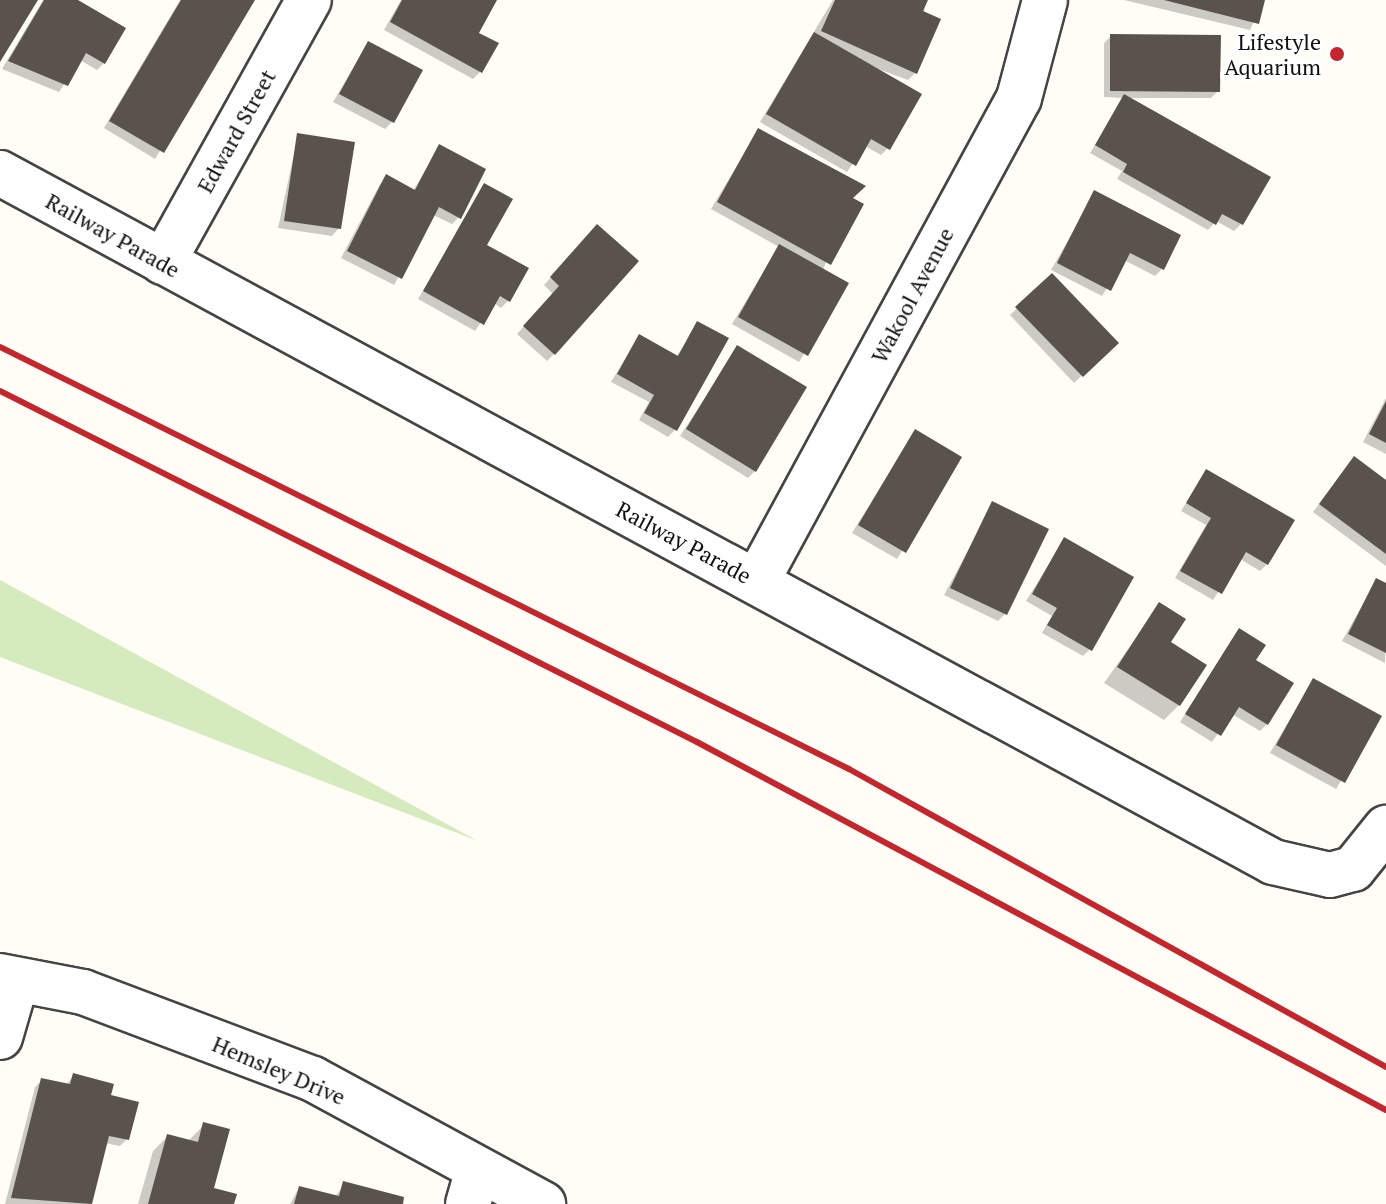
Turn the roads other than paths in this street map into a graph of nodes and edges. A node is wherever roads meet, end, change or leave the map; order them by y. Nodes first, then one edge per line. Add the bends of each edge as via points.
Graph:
1 (309, 0) edge
2 (1045, 0) edge
3 (0, 173) edge
4 (163, 262) junction
5 (757, 581) junction
6 (1379, 841) edge
7 (8, 979) edge
8 (0, 1037) edge
9 (473, 1186) edge
10 (543, 1204) edge

1 - 4 street, Edward Street
2 - 5 street, Wakool Avenue via 1019,98
3 - 4 street, Railway Parade
4 - 5 street, Railway Parade
5 - 6 street, Railway Parade via 1273,862 1330,875
7 - 8 street
7 - 9 street, Hemsley Drive via 83,992 313,1079
9 - 10 street, Hemsley Drive

